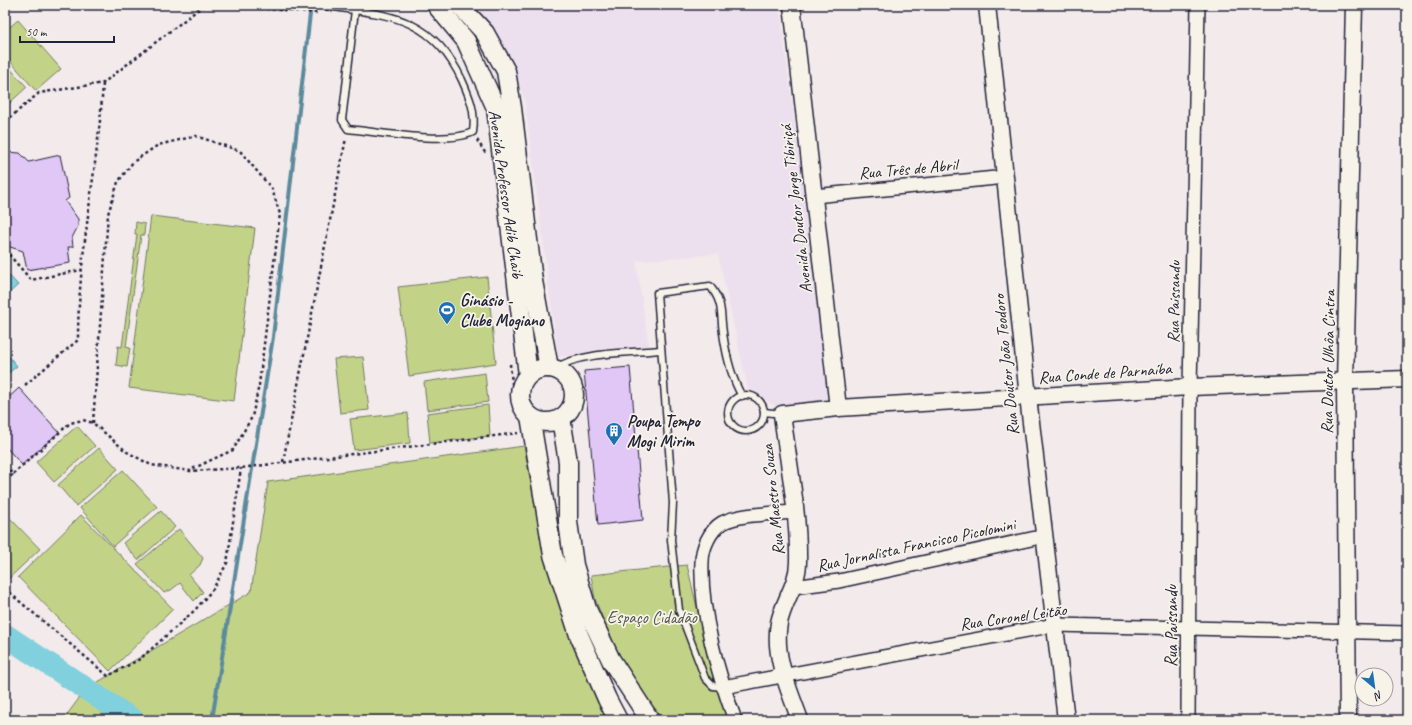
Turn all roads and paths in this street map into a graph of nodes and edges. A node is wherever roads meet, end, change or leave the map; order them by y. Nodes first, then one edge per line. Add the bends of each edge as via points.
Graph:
1 (204, 5) edge
2 (218, 5) edge
3 (320, 5) edge
4 (436, 5) edge
5 (459, 5) edge
6 (792, 5) edge
7 (987, 5) edge
8 (1198, 5) edge
9 (1354, 5) edge
10 (355, 10) junction
11 (324, 14) dead end
12 (104, 83) junction
13 (5, 122) edge
14 (348, 129) junction
15 (473, 132) junction
16 (487, 156) dead end
17 (1006, 177) junction
18 (814, 196) junction
19 (5, 250) edge
20 (81, 270) junction
21 (661, 350) junction
22 (510, 363) dead end
23 (552, 368) junction
24 (528, 375) junction
25 (1407, 379) edge
26 (1345, 383) junction
27 (25, 385) dead end
28 (1190, 387) junction
29 (742, 396) junction
30 (1028, 397) junction
31 (838, 408) junction
32 (764, 412) junction
33 (782, 414) junction
34 (561, 418) junction
35 (521, 420) junction
36 (93, 423) junction
37 (283, 462) junction
38 (5, 466) edge
39 (241, 468) junction
40 (190, 470) junction
41 (13, 474) junction
42 (5, 483) edge
43 (795, 512) junction
44 (1045, 536) junction
45 (793, 587) junction
46 (5, 589) edge
47 (1055, 625) junction
48 (1189, 629) junction
49 (1348, 632) junction
50 (1407, 633) edge
51 (783, 674) junction
52 (723, 687) junction
53 (618, 720) edge
54 (650, 720) edge
55 (735, 720) edge
56 (800, 720) edge
57 (1066, 720) edge
58 (1188, 720) edge
59 (1348, 720) edge

1 - 12 path
2 - 11 path
3 - 10 lane
4 - 24 main road, Avenida Professor Adib Chaib via 466,41 496,108
5 - 23 main road, Avenida Professor Adib Chaib via 485,33 506,71 533,281
6 - 18 street, Avenida Doutor Jorge Tibiriçá
7 - 17 street, Rua Doutor João Teodoro
8 - 28 street, Rua Paissandu
9 - 26 street, Rua Doutor Ulhôa Cintra
10 - 14 lane via 342,120
10 - 15 lane via 382,14 411,23 432,36 457,70 473,104
12 - 13 path via 39,93
12 - 20 path
14 - 15 lane via 436,138 466,136
14 - 37 path
15 - 16 path
17 - 18 street, Rua Três de Abril
17 - 30 street, Rua Doutor João Teodoro
18 - 31 street, Avenida Doutor Jorge Tibiriçá
19 - 20 path via 31,280
20 - 27 path via 78,340
21 - 23 lane via 578,358
21 - 29 lane via 657,293 710,286 719,298 723,334 735,384
21 - 52 lane via 673,503 671,540 679,610 705,678 713,686
22 - 35 path
23 - 24 main road via 541,368
23 - 34 main road via 564,373 574,391 569,410
24 - 35 main road via 520,391 523,409
25 - 26 street, Rua Conde de Parnaíba
26 - 28 street, Rua Conde de Parnaíba
26 - 49 street, Rua Doutor Ulhôa Cintra
28 - 30 street, Rua Conde de Parnaíba
28 - 48 street, Rua Paissandu
29 - 32 lane via 754,397
29 - 32 lane via 736,398 729,408 729,419 736,428 742,431 754,430 762,422
30 - 31 street, Rua Conde de Parnaíba
30 - 44 street, Rua Doutor João Teodoro
31 - 33 street, Rua Conde de Parnaíba
32 - 33 lane
33 - 43 street, Rua Maestro Souza
34 - 35 main road via 545,422
34 - 54 main road via 568,462 568,522 574,565 587,609 610,660
35 - 37 path via 518,434
35 - 53 main road via 553,555 579,635
36 - 40 path via 127,452 151,465
36 - 40 path via 108,214 118,182 133,162 158,145 196,136 240,151 272,189 280,214 259,385 252,417 233,450
36 - 41 path via 83,420 70,423
37 - 39 path
38 - 41 path
39 - 40 path
39 - 46 path via 228,563 213,589 195,610 140,660 108,676
41 - 42 path
43 - 45 street, Rua Maestro Souza via 798,564
43 - 52 street via 738,517 722,523 713,531 705,546 702,561 705,605
44 - 45 street, Rua Jornalista Francisco Picolomini via 839,582
44 - 47 street, Rua Doutor João Teodoro
45 - 51 street, Rua Maestro Souza via 779,622 778,644
47 - 48 street, Rua Coronel Leitão
47 - 51 street, Rua Coronel Leitão
47 - 57 street, Rua Doutor João Teodoro
48 - 49 street, Rua Coronel Leitão
48 - 58 street, Rua Paissandu
49 - 50 street, Rua Coronel Leitão
49 - 59 street, Rua Doutor Ulhôa Cintra
51 - 52 street, Rua Coronel Leitão
51 - 56 street, Rua Maestro Souza
52 - 55 street

